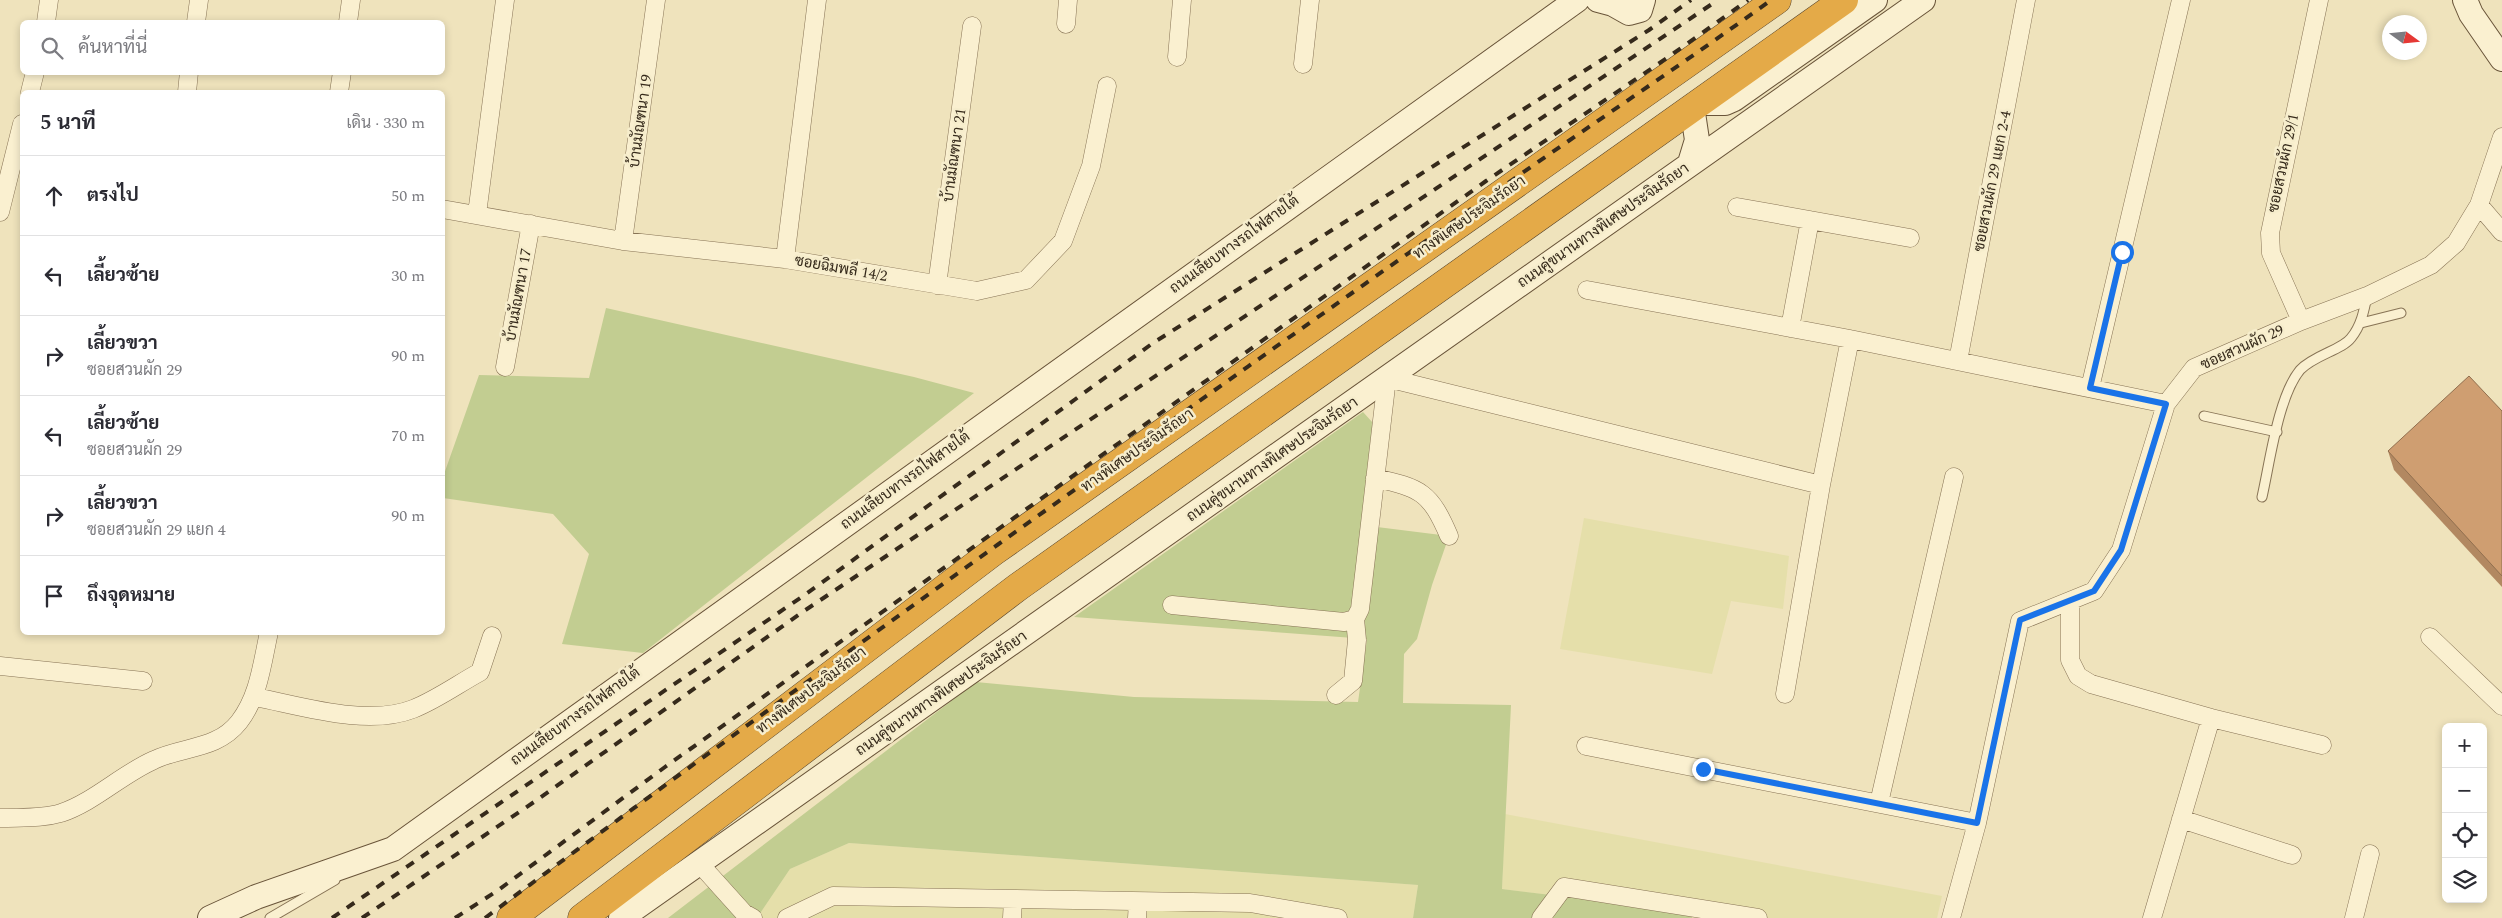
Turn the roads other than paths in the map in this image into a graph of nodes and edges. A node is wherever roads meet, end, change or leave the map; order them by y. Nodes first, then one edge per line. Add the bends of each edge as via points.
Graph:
1 (49, 0) edge
2 (199, 0) edge
3 (351, 0) edge
4 (504, 0) edge
5 (656, 0) edge
6 (817, 0) edge
7 (1068, 0) edge
8 (1182, 0) edge
9 (1310, 0) edge
10 (1577, 0) edge
11 (1598, 0) edge
12 (1643, 0) edge
13 (1777, 0) edge
14 (1844, 0) edge
15 (1875, 0) edge
16 (1923, 0) edge
17 (2026, 0) edge
18 (2181, 0) edge
19 (2319, 0) edge
20 (2465, 0) edge
21 (46, 20) edge
22 (196, 20) edge
23 (348, 20) edge
24 (1066, 24) dead end
25 (972, 26) dead end
26 (1177, 58) dead end
27 (2502, 59) edge
28 (1302, 64) dead end
29 (34, 75) edge
30 (189, 75) edge
31 (342, 75) edge
32 (1107, 86) dead end
33 (30, 90) edge
34 (187, 90) edge
35 (339, 90) edge
36 (20, 131) edge
37 (2502, 137) edge
38 (12, 160) edge
39 (1690, 163) junction
40 (2479, 205) junction
41 (1737, 208) dead end
42 (445, 209) edge
43 (0, 212) edge
44 (477, 214) junction
45 (1810, 220) junction
46 (531, 224) junction
47 (2502, 232) edge
48 (1910, 238) dead end
49 (623, 241) junction
50 (786, 259) junction
51 (937, 285) junction
52 (1587, 290) dead end
53 (2367, 296) junction
54 (2401, 313) dead end
55 (2301, 321) junction
56 (2360, 323) junction
57 (1790, 328) junction
58 (1850, 340) junction
59 (1958, 361) junction
60 (505, 367) dead end
61 (1387, 378) junction
62 (2090, 388) junction
63 (2166, 404) junction
64 (2204, 416) dead end
65 (2277, 432) junction
66 (1954, 476) dead end
67 (1375, 478) junction
68 (1821, 485) junction
69 (2262, 497) dead end
70 (1449, 536) dead end
71 (2070, 601) junction
72 (1172, 605) dead end
73 (1355, 618) junction
74 (268, 635) edge
75 (492, 636) dead end
76 (2430, 637) dead end
77 (0, 666) edge
78 (143, 681) dead end
79 (1785, 694) dead end
80 (1336, 695) dead end
81 (255, 697) junction
82 (2502, 706) edge
83 (2211, 718) junction
84 (2322, 745) dead end
85 (1586, 746) dead end
86 (1879, 804) junction
87 (0, 818) edge
88 (2181, 819) junction
89 (1977, 823) junction
90 (393, 848) junction
91 (2370, 854) dead end
92 (2292, 855) dead end
93 (699, 863) junction
94 (1013, 899) junction
95 (1138, 910) edge
96 (1267, 912) edge
97 (210, 918) edge
98 (270, 918) edge
99 (511, 918) edge
100 (582, 918) edge
101 (621, 918) edge
102 (753, 918) edge
103 (787, 918) edge
104 (1012, 918) edge
105 (1338, 918) edge
106 (1541, 918) edge
107 (1758, 918) edge
108 (1951, 918) edge
109 (2152, 918) edge
110 (2354, 918) edge

1 - 21 street
2 - 22 street
3 - 23 street
4 - 44 street
5 - 49 street, บ้านมัณฑนา 19
6 - 50 street
7 - 24 street
8 - 26 street
9 - 28 street
10 - 90 main road, ถนนเลียบทางรถไฟสายใต้
11 - 12 main road via 1629,13 1640,10
13 - 99 highway, ทางพิเศษประจิมรัถยา via 993,552
14 - 100 highway via 1018,586
15 - 39 main road via 1734,99 1725,103 1699,103 1693,113 1697,140
16 - 39 main road, ถนนคู่ขนานทางพิเศษประจิมรัถยา
17 - 59 street, ซอยสวนผัก 29 แยก 2-4
18 - 62 street
19 - 55 street, ซอยสวนผัก 29/1 via 2270,233 2271,253
20 - 27 main road
25 - 51 street, บ้านมัณฑนา 21
29 - 33 street
30 - 34 street
31 - 35 street
32 - 51 street, ซอยฉิมพลี 14/2 via 1091,166 1063,241 1026,280 977,291
36 - 38 street
37 - 40 street, ซอยสวนผัก 29
38 - 43 street
39 - 61 main road, ถนนคู่ขนานทางพิเศษประจิมรัถยา
40 - 47 street
40 - 53 street, ซอยสวนผัก 29 via 2456,243 2431,265
41 - 45 street
42 - 44 street, ซอยฉิมพลี 14/2
44 - 46 street, ซอยฉิมพลี 14/2
45 - 48 street
45 - 57 street
46 - 49 street, ซอยฉิมพลี 14/2
46 - 60 street, บ้านมัณฑนา 17
49 - 50 street, ซอยฉิมพลี 14/2
50 - 51 street, ซอยฉิมพลี 14/2
52 - 57 street
53 - 55 street, ซอยสวนผัก 29
53 - 56 lane
54 - 56 lane
55 - 63 street, ซอยสวนผัก 29 via 2194,368
56 - 65 lane via 2350,340 2316,357 2300,370 2286,395
57 - 58 street
58 - 59 street
58 - 68 street
59 - 62 street
61 - 67 street
61 - 68 street
61 - 93 main road, ถนนคู่ขนานทางพิเศษประจิมรัถยา
62 - 63 street
63 - 71 street, ซอยสวนผัก 29 via 2121,550 2094,591
64 - 65 lane
65 - 69 lane
66 - 86 street
67 - 70 street via 1408,485 1429,498
67 - 73 street via 1360,609
68 - 79 street
71 - 83 street via 2070,660 2078,676 2091,684
71 - 89 street, ซอยสวนผัก 29 via 2020,620
72 - 73 street via 1344,622
73 - 80 street via 1357,640 1353,681
74 - 81 street
75 - 81 street via 480,672 414,709 392,715 362,716
76 - 82 street
77 - 78 street
81 - 87 street via 239,722 213,743 155,759 63,812 45,817
83 - 84 street
83 - 88 street
85 - 86 street
86 - 89 street
88 - 92 street
88 - 109 street
89 - 108 street, ซอยสวนผัก 29
90 - 97 main road, ถนนเลียบทางรถไฟสายใต้ via 256,897
90 - 98 lane
91 - 110 street
93 - 101 main road, ถนนคู่ขนานทางพิเศษประจิมรัถยา
93 - 102 street via 744,913
94 - 95 street
94 - 103 street via 833,896
94 - 104 street
95 - 96 street via 1250,904
96 - 105 street
106 - 107 street via 1564,887

